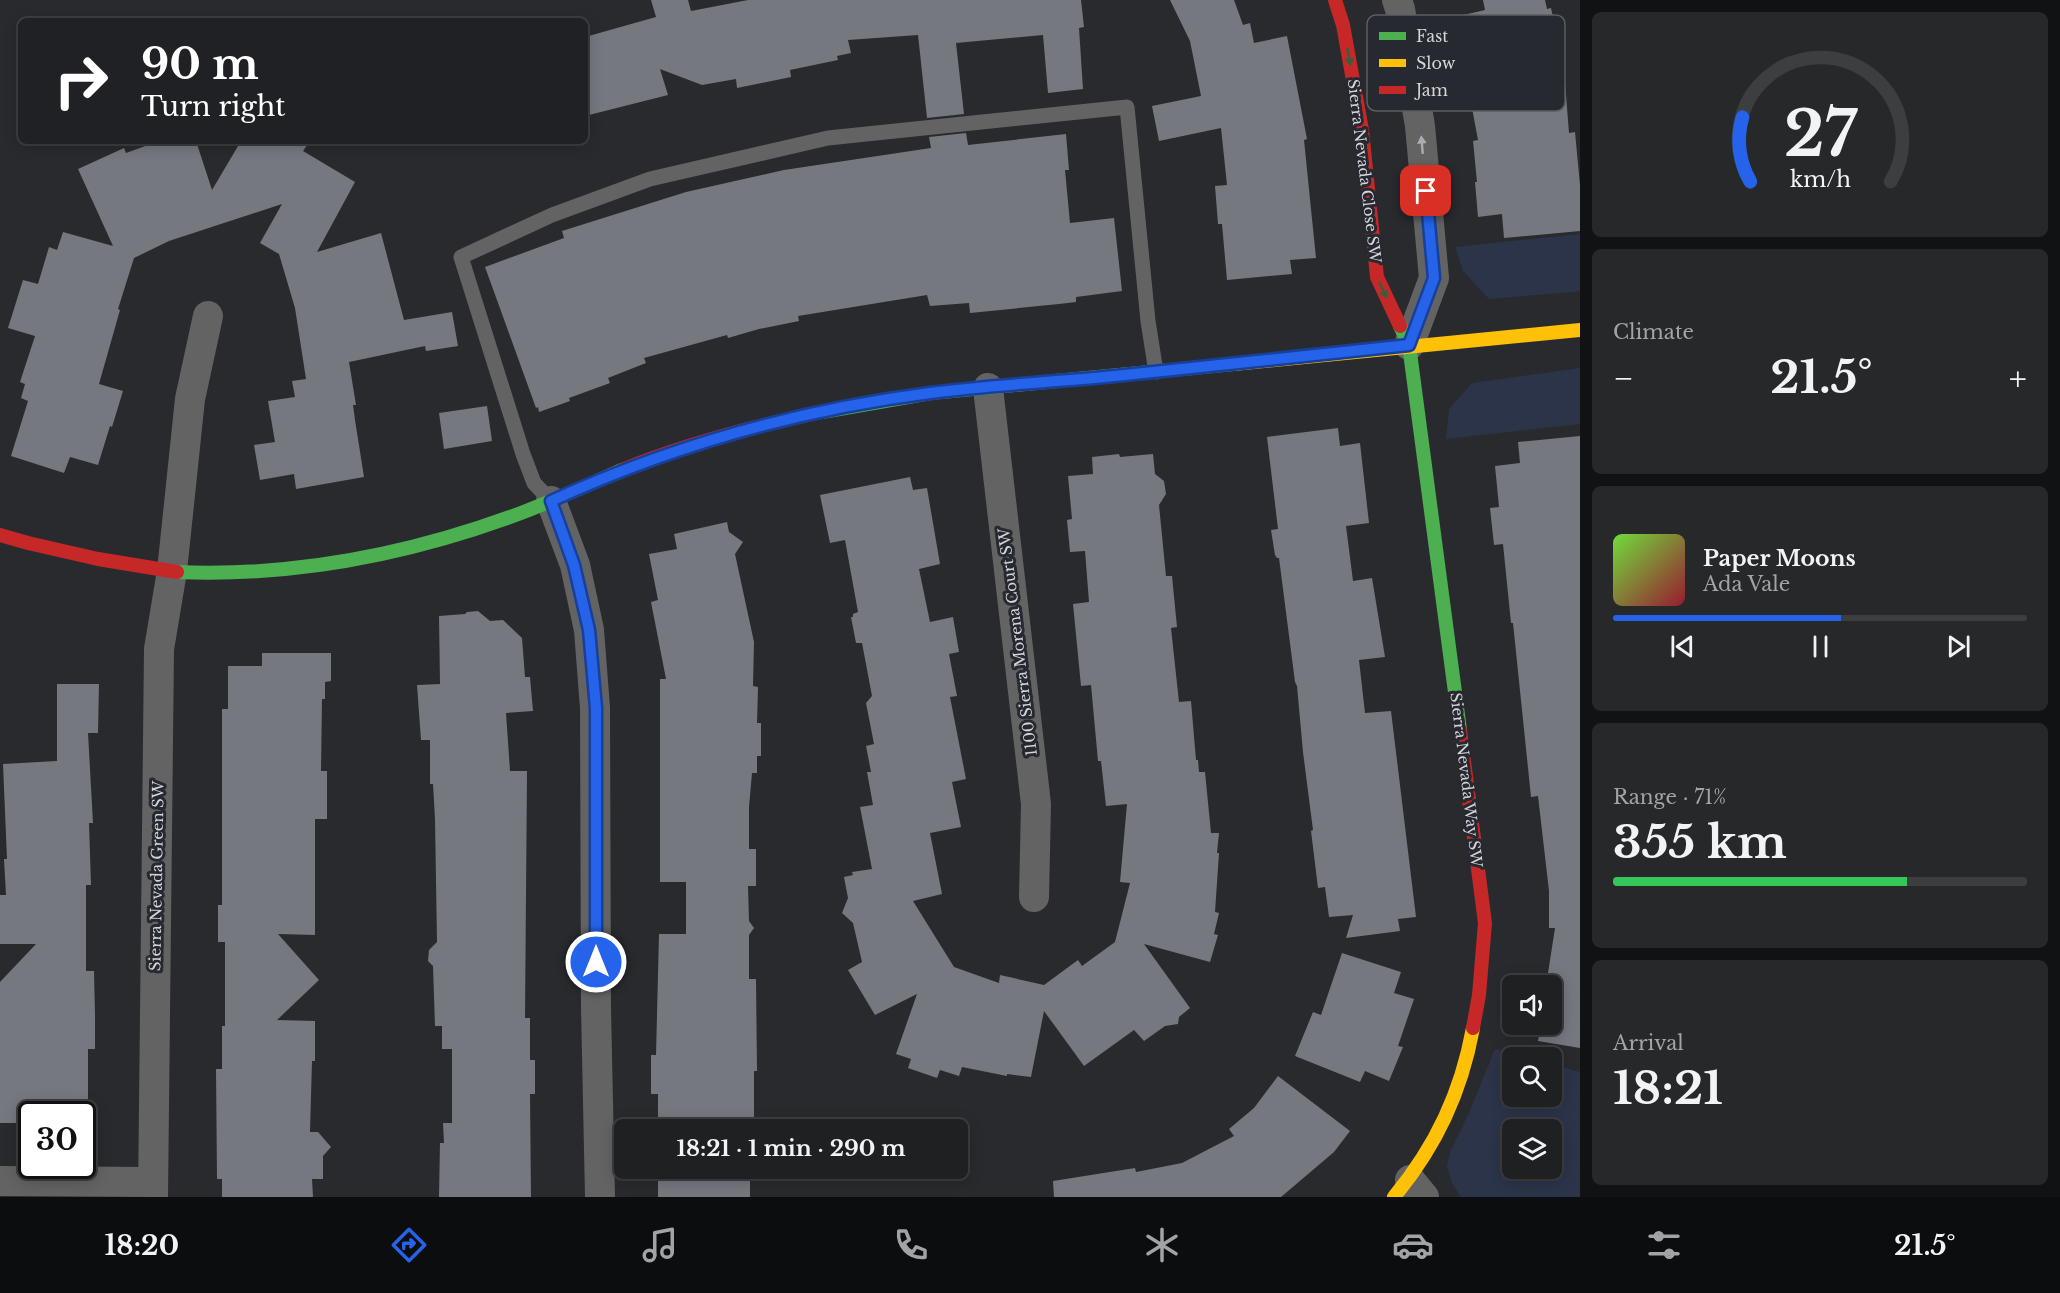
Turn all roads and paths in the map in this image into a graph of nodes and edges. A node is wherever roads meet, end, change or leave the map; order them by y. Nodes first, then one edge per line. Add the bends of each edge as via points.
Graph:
1 (1335, 0) edge
2 (1397, 0) edge
3 (1401, 15) edge
4 (1417, 111) edge
5 (208, 316) dead end
6 (1580, 330) edge
7 (1409, 345) junction
8 (1156, 372) junction
9 (988, 388) junction
10 (551, 501) junction
11 (0, 536) edge
12 (172, 571) junction
13 (1034, 897) dead end
14 (0, 1181) edge
15 (153, 1190) edge
16 (1409, 1191) edge
17 (600, 1197) edge

1 -> 7 street, Sierra Nevada Close SW via 1362,130 1377,277
3 -> 2 street
7 -> 4 street via 1434,278
5 - 12 street, Sierra Nevada Green SW via 190,399
6 - 7 street
7 - 8 street
7 - 16 street, Sierra Nevada Way SW via 1485,922 1478,1009 1465,1065
8 - 9 street
8 - 10 lane via 1127,107 828,138 650,179 552,215 461,257 526,464 534,483
9 - 10 street via 847,406 782,420 665,454
9 - 13 street, 1100 Sierra Morena Court SW via 1036,804
10 - 12 street via 504,520 382,556 258,572
10 - 17 street via 574,565 589,630 596,708
11 - 12 street via 105,561
12 - 15 street, Sierra Nevada Green SW via 159,649
14 - 15 street, Sierra Nevada Green SW

